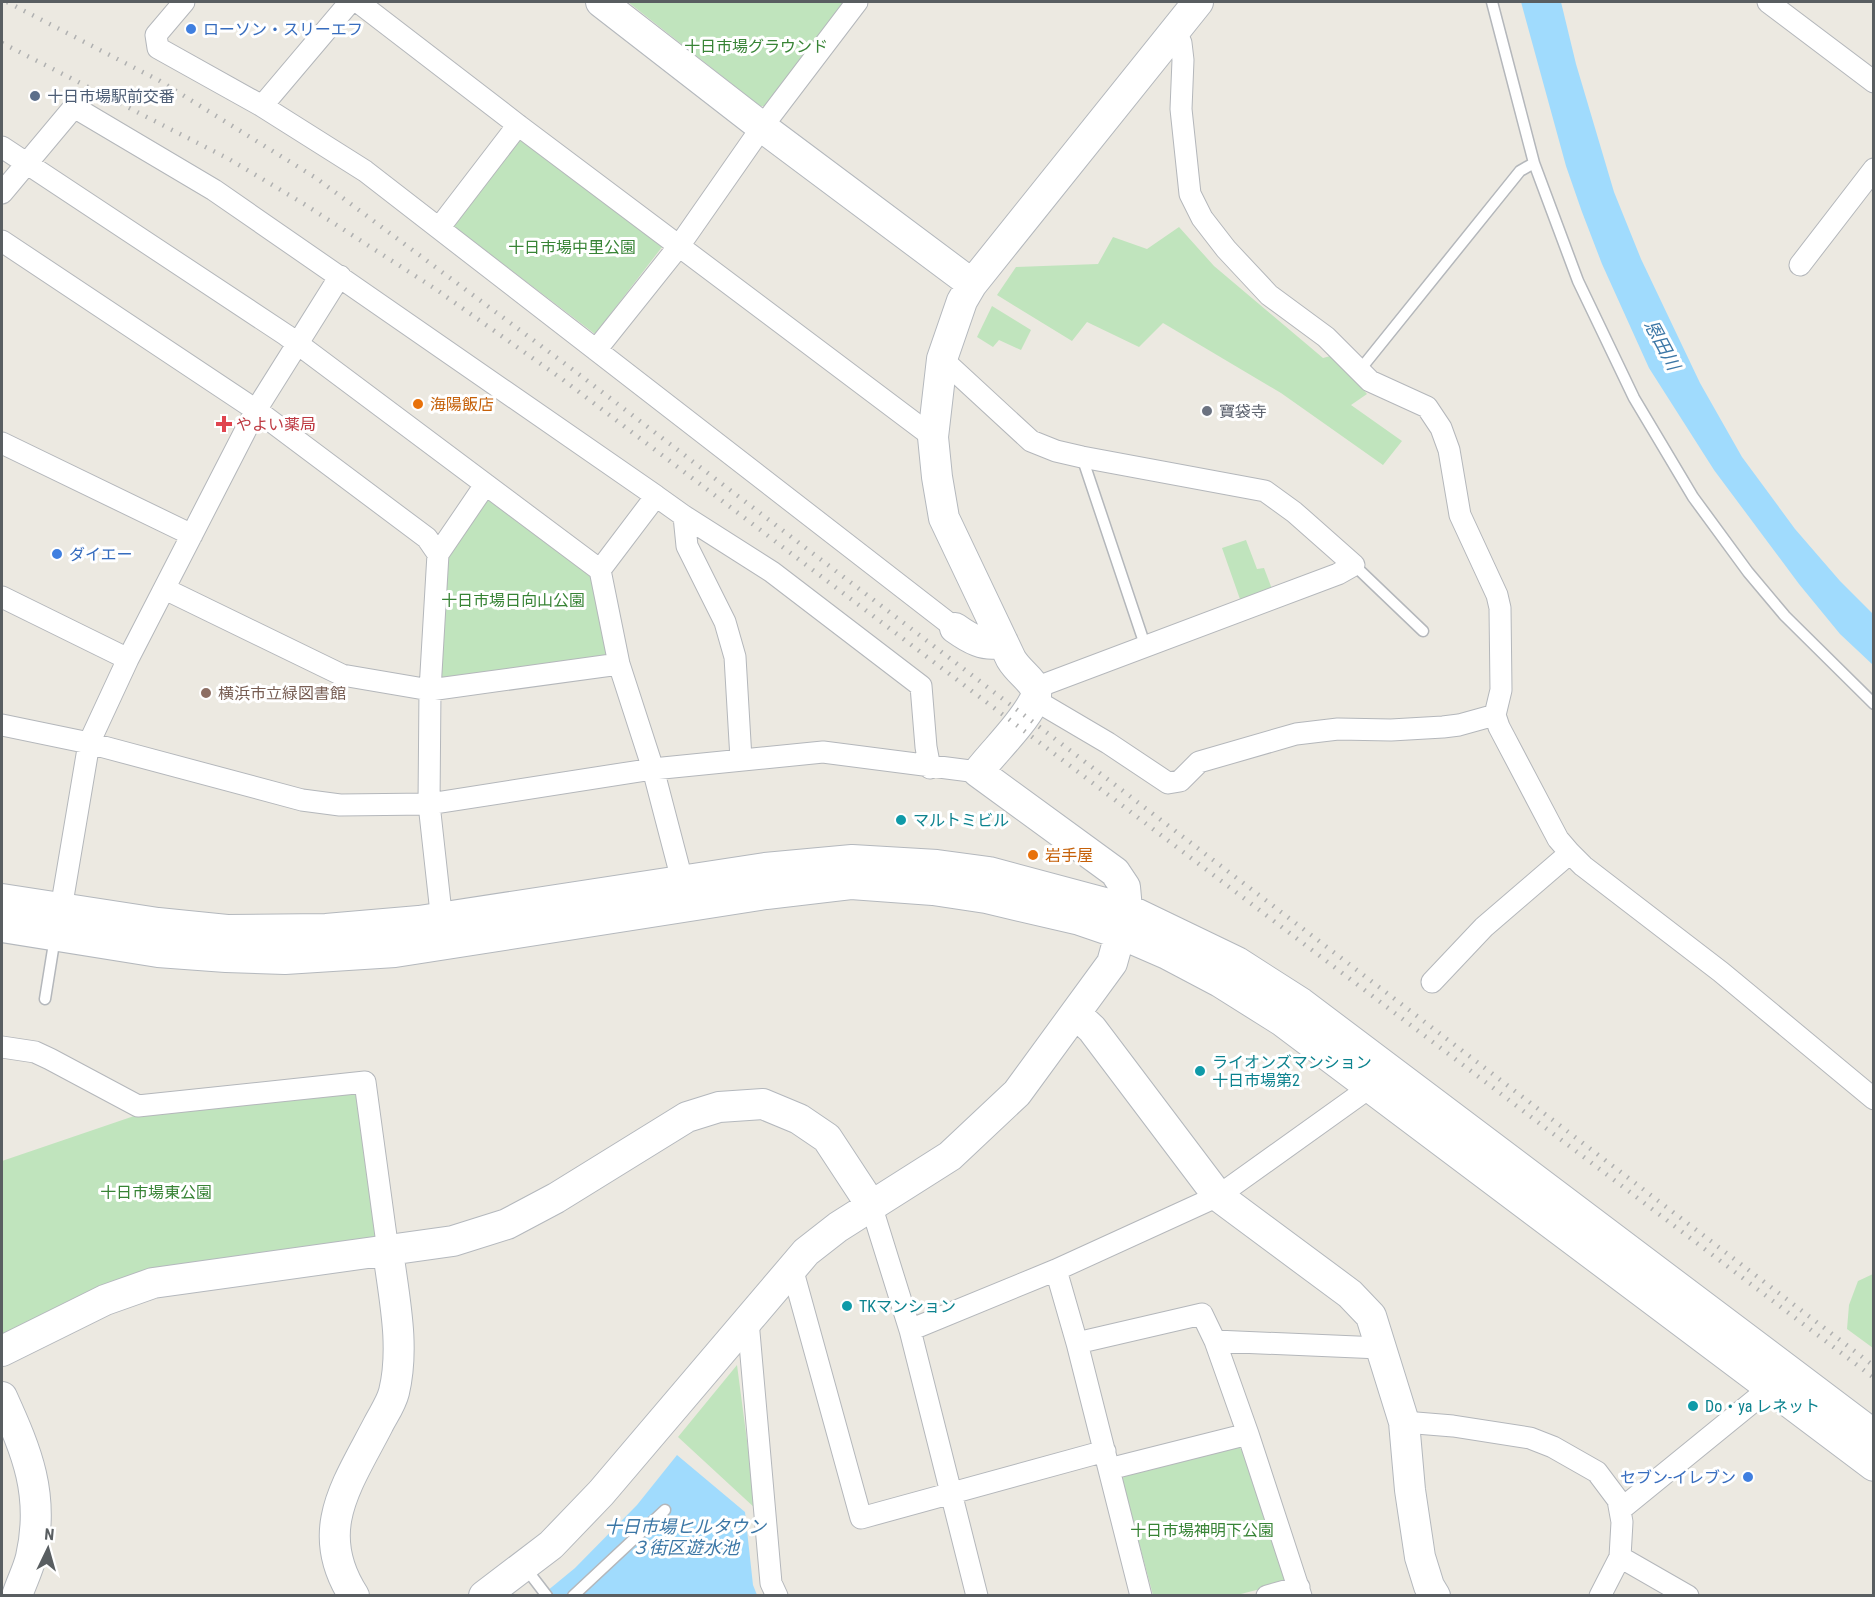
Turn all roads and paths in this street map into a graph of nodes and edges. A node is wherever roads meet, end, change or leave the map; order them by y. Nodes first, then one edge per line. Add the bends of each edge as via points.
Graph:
1 (184, 2) edge
2 (351, 2) edge
3 (358, 2) edge
4 (601, 2) edge
5 (857, 2) edge
6 (1492, 2) edge
7 (1767, 2) edge
8 (1186, 11) edge
9 (1874, 82) edge
10 (262, 106) junction
11 (518, 125) junction
12 (762, 127) junction
13 (2, 147) edge
14 (1534, 163) junction
15 (26, 164) junction
16 (1874, 169) edge
17 (2, 193) edge
18 (440, 228) junction
19 (2, 240) edge
20 (679, 246) junction
21 (1800, 265) dead end
22 (340, 276) junction
23 (972, 284) junction
24 (298, 344) junction
25 (596, 350) junction
26 (942, 359) junction
27 (1359, 371) junction
28 (256, 410) junction
29 (933, 436) junction
30 (2, 443) edge
31 (1082, 457) junction
32 (485, 485) junction
33 (656, 496) junction
34 (684, 516) junction
35 (192, 535) junction
36 (438, 554) junction
37 (1354, 565) junction
38 (600, 570) junction
39 (165, 589) junction
40 (2, 597) edge
41 (955, 628) joint
42 (1423, 631) dead end
43 (1003, 642) junction
44 (1145, 645) junction
45 (128, 660) junction
46 (620, 664) junction
47 (430, 690) junction
48 (1035, 694) junction
49 (1874, 704) edge
50 (1495, 716) junction
51 (2, 725) edge
52 (89, 743) junction
53 (741, 759) junction
54 (930, 768) junction
55 (653, 769) junction
56 (978, 772) junction
57 (429, 804) junction
58 (1570, 853) junction
59 (682, 880) junction
60 (2, 899) edge
61 (1124, 921) junction
62 (58, 922) junction
63 (2, 927) edge
64 (443, 931) junction
65 (1432, 982) dead end
66 (45, 999) dead end
67 (1076, 1014) junction
68 (2, 1047) edge
69 (1369, 1088) junction
70 (1874, 1098) edge
71 (1218, 1196) junction
72 (871, 1205) junction
73 (388, 1251) junction
74 (792, 1268) junction
75 (1056, 1270) junction
76 (748, 1320) junction
77 (910, 1330) junction
78 (1215, 1341) junction
79 (1077, 1342) junction
80 (1380, 1348) junction
81 (2, 1351) edge
82 (1771, 1387) junction
83 (2, 1397) edge
84 (1404, 1422) junction
85 (1248, 1434) junction
86 (1874, 1435) edge
87 (1107, 1460) junction
88 (1874, 1466) edge
89 (951, 1495) junction
90 (665, 1510) dead end
91 (1620, 1510) junction
92 (1620, 1557) junction
93 (524, 1566) junction
94 (1300, 1591) edge
95 (16, 1596) edge
96 (354, 1596) edge
97 (484, 1596) edge
98 (547, 1596) edge
99 (573, 1596) edge
100 (777, 1596) edge
101 (977, 1596) edge
102 (1142, 1596) edge
103 (1267, 1596) edge
104 (1435, 1596) edge
105 (1600, 1596) edge
106 (1688, 1596) edge

1 - 10 street via 156,35 158,48
2 - 10 street
3 - 11 street
4 - 12 street
5 - 12 street
6 - 14 lane
7 - 9 street
8 - 23 street
8 - 27 street via 1181,43 1181,109 1190,194 1202,218 1226,249 1269,295 1326,337
10 - 18 street via 365,171
11 - 18 street
11 - 20 street
12 - 20 street
12 - 23 street
13 - 15 street
14 - 27 lane via 1520,171
14 - 49 lane via 1578,281 1621,374 1681,479 1785,616
15 - 17 street
15 - 22 street via 74,107 214,190
15 - 24 street
16 - 21 street
18 - 25 street
19 - 28 street
20 - 25 street
20 - 29 street
22 - 24 street
22 - 33 street
23 - 26 street
24 - 28 street
24 - 32 street
25 - 41 street
26 - 29 street
26 - 31 street via 1031,441
27 - 50 street via 1382,388 1427,407 1441,428 1449,450 1460,515 1500,608 1501,690
28 - 35 street
28 - 36 street via 427,538
29 - 43 street via 944,518
30 - 35 street
31 - 37 street via 1265,491
31 - 44 lane
32 - 36 street
32 - 38 street
33 - 34 street
33 - 38 street
34 - 53 street via 687,546 725,622 735,657
34 - 54 street via 772,572 921,686
35 - 39 street
36 - 47 street
37 - 42 lane
37 - 44 street
38 - 46 street
39 - 45 street
39 - 47 street via 342,675
40 - 45 street
41 - 43 street via 993,646
43 - 48 street via 1016,669
44 - 48 street
45 - 52 street
46 - 47 street
46 - 55 street
47 - 57 street
48 - 50 street via 1168,783 1180,781 1199,762 1296,734 1443,727
48 - 56 street
50 - 58 street via 1558,839
51 - 52 street
52 - 57 street via 302,800 340,805
52 - 62 street
53 - 54 street via 823,752 904,761
53 - 55 street
54 - 56 street
55 - 57 street
55 - 59 street
56 - 61 street via 1115,872 1125,887
57 - 64 street
58 - 65 street via 1484,927
58 - 70 street
59 - 61 street via 852,860 937,865 989,872
59 - 64 street
60 - 62 street
61 - 64 street via 1080,920 933,890 851,885
61 - 67 street via 1112,963
61 - 69 street via 1167,954 1282,1021
61 - 86 street via 1237,962 1301,1003
62 - 63 street
62 - 64 street via 159,923 227,930 389,925
62 - 66 lane
67 - 71 street via 1092,1029
67 - 72 street via 1017,1093 979,1131 950,1156
68 - 73 street via 35,1052 138,1106 365,1082
69 - 71 street
69 - 82 street
71 - 75 street
71 - 80 street via 1350,1294 1371,1316
72 - 73 street via 826,1138 799,1119 763,1104 719,1107 687,1117 507,1224 453,1241
72 - 74 street via 806,1252
72 - 77 street
73 - 81 street via 153,1283 105,1300
73 - 96 street via 399,1337 393,1395 342,1495 334,1522 335,1553
74 - 76 street
74 - 89 street via 861,1518
75 - 77 street
75 - 79 street
76 - 93 street via 601,1493 551,1545
76 - 100 street via 771,1583
77 - 89 street
78 - 79 street via 1202,1314
78 - 80 street
78 - 85 street
79 - 87 street
80 - 84 street
82 - 88 street
82 - 91 street
83 - 95 street via 27,1455 36,1500 31,1558
84 - 91 street via 1491,1431 1553,1447 1597,1472 1618,1500
84 - 104 street via 1420,1557
85 - 87 street
85 - 94 street
87 - 89 street
87 - 102 street
89 - 101 street
90 - 99 lane
91 - 92 street
92 - 105 street
92 - 106 street
93 - 97 street
93 - 98 lane
94 - 103 street

